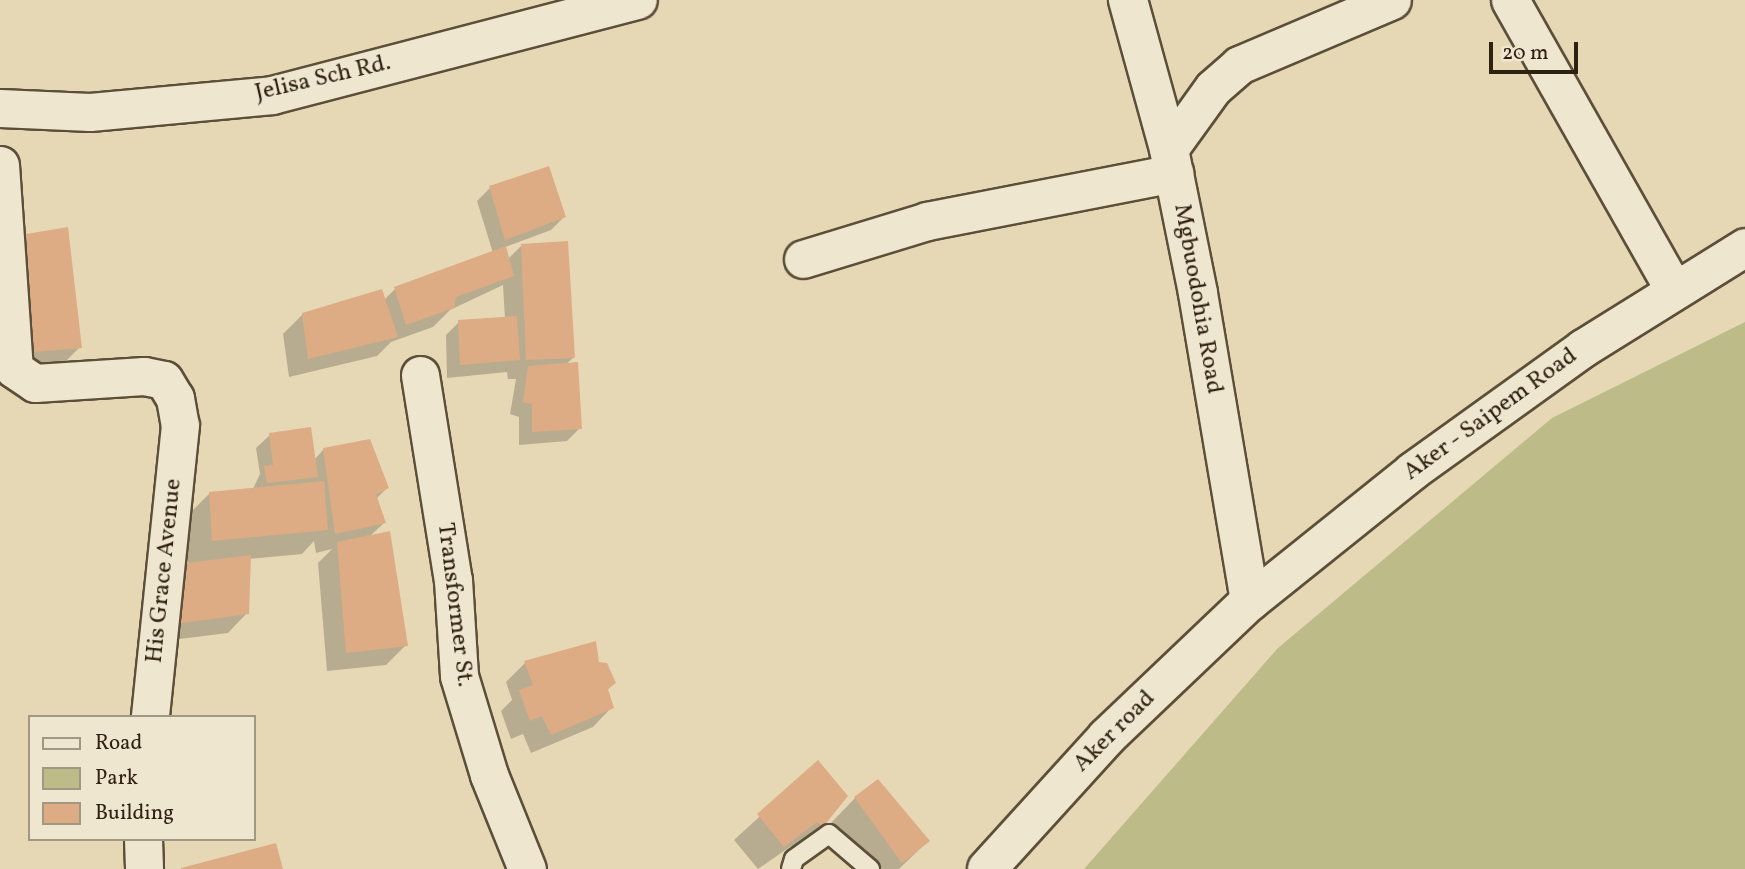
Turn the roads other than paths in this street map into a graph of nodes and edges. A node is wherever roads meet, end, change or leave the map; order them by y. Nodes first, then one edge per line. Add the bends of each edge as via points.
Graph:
1 (638, 0) edge
2 (1128, 0) edge
3 (1392, 0) edge
4 (1510, 0) edge
5 (0, 108) edge
6 (1171, 161) junction
7 (0, 165) edge
8 (1745, 247) edge
9 (803, 259) dead end
10 (1673, 288) junction
11 (421, 375) dead end
12 (1250, 601) junction
13 (150, 715) edge
14 (143, 841) edge
15 (144, 869) edge
16 (527, 869) edge
17 (791, 869) edge
18 (870, 869) edge
19 (987, 869) edge

1 - 5 street, Jelisa Sch Rd. via 272,95 90,112
2 - 6 street, Mgbuodohia Road
3 - 6 street via 1239,65 1213,89
4 - 10 street
6 - 9 street via 927,221
6 - 12 street, Mgbuodohia Road
7 - 13 street, His Grace Avenue via 14,369 35,383 144,376 164,380 175,398 180,425
8 - 10 street, Aker - Saipem Road
10 - 12 street, Aker - Saipem Road via 1412,471
11 - 16 street, Transformer St. via 453,580 459,676 489,775
12 - 19 street, Aker road via 1107,737
14 - 15 street
17 - 18 lane via 794,859 829,834

